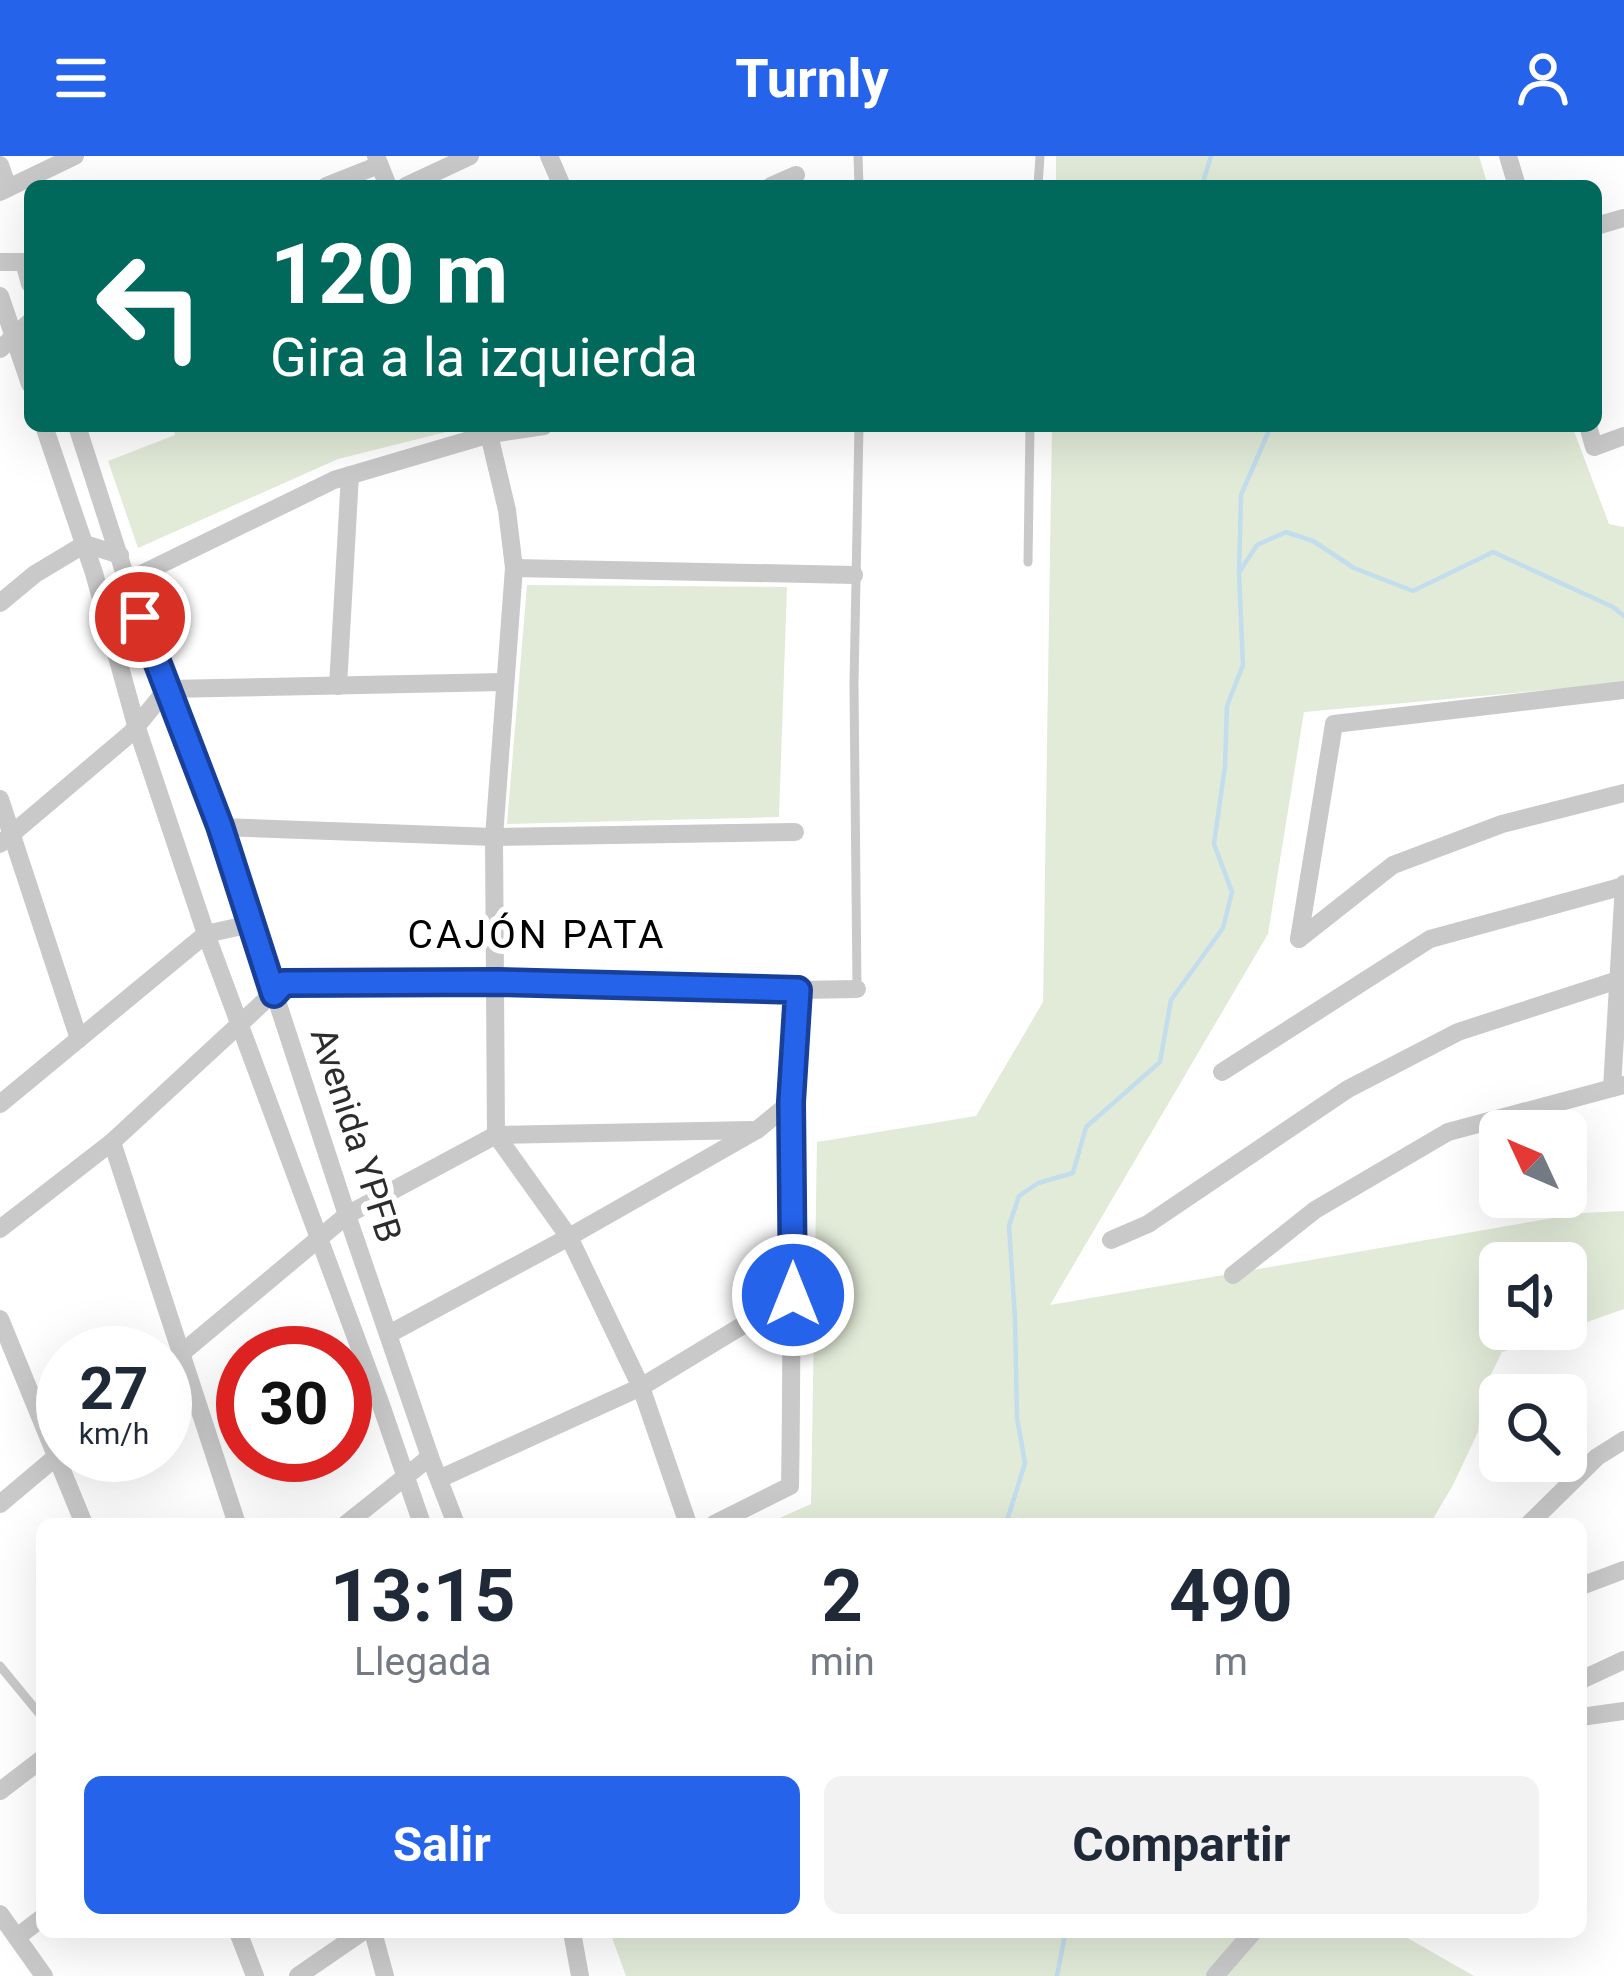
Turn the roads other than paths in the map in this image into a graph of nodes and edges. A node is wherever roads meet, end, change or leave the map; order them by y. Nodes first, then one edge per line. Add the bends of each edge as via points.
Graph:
1 (75, 156) edge
2 (470, 156) edge
3 (378, 160) edge
4 (0, 165) edge
5 (796, 175) dead end
6 (25, 180) edge
7 (338, 180) edge
8 (419, 180) edge
9 (785, 180) edge
10 (4, 190) edge
11 (0, 296) edge
12 (7, 343) edge
13 (24, 373) edge
14 (46, 432) edge
15 (79, 432) edge
16 (482, 432) edge
17 (488, 432) edge
18 (860, 432) edge
19 (1030, 432) edge
20 (1590, 432) edge
21 (1624, 436) edge
22 (350, 476) junction
23 (85, 544) junction
24 (120, 555) junction
25 (1028, 562) dead end
26 (514, 568) junction
27 (854, 575) junction
28 (127, 581) junction
29 (0, 603) edge
30 (503, 682) junction
31 (338, 686) junction
32 (166, 689) junction
33 (1624, 690) edge
34 (136, 725) junction
35 (1624, 793) edge
36 (0, 799) edge
37 (220, 826) junction
38 (795, 832) dead end
39 (494, 838) junction
40 (6, 839) edge
41 (1624, 885) edge
42 (251, 924) junction
43 (206, 934) junction
44 (1621, 978) edge
45 (497, 982) junction
46 (857, 989) joint
47 (798, 990) junction
48 (274, 994) junction
49 (242, 1024) junction
50 (79, 1039) junction
51 (1222, 1072) dead end
52 (1618, 1086) edge
53 (791, 1102) junction
54 (0, 1104) edge
55 (757, 1130) junction
56 (496, 1135) junction
57 (112, 1142) junction
58 (347, 1215) junction
59 (0, 1229) edge
60 (569, 1237) junction
61 (319, 1238) junction
62 (1112, 1240) dead end
63 (1233, 1275) dead end
64 (793, 1295) junction
65 (0, 1319) edge
66 (163, 1326) edge
67 (389, 1334) junction
68 (192, 1344) edge
69 (7, 1357) edge
70 (641, 1387) junction
71 (36, 1409) edge
72 (192, 1409) edge
73 (1624, 1440) edge
74 (430, 1457) junction
75 (1597, 1457) junction
76 (1624, 1457) edge
77 (36, 1474) edge
78 (405, 1477) junction
79 (439, 1479) junction
80 (70, 1482) edge
81 (0, 1504) edge
82 (82, 1518) edge
83 (234, 1518) edge
84 (354, 1518) edge
85 (420, 1518) edge
86 (454, 1518) edge
87 (686, 1518) edge
88 (726, 1518) edge
89 (1535, 1518) edge
90 (1624, 1570) edge
91 (1587, 1584) edge
92 (1624, 1660) edge
93 (0, 1666) edge
94 (1587, 1677) edge
95 (36, 1710) edge
96 (1624, 1711) edge
97 (1587, 1716) edge
98 (36, 1764) edge
99 (0, 1791) edge
100 (0, 1914) edge
101 (36, 1923) edge
102 (17, 1937) junction
103 (240, 1938) edge
104 (353, 1938) edge
105 (375, 1938) edge
106 (573, 1938) edge
107 (1248, 1938) edge
108 (44, 1976) edge
109 (255, 1976) edge
110 (298, 1976) edge
111 (385, 1976) edge
112 (580, 1976) edge
113 (1215, 1976) edge

1 - 6 street
2 - 8 street
3 - 7 street
4 - 10 street
5 - 9 street
11 - 12 street
12 - 13 street
14 - 23 street, Avenida YPFB
15 - 24 street, Avenida YPFB
16 - 22 street
17 - 26 street
18 - 27 lane
19 - 25 lane
20 - 21 street via 1594,447
22 - 28 street
22 - 31 street
23 - 24 street
23 - 29 street
23 - 34 street, Avenida YPFB
24 - 28 street, Avenida YPFB
26 - 27 street
26 - 30 street
27 - 46 lane
28 - 32 street, Avenida YPFB
30 - 31 street
30 - 39 street
31 - 32 street
32 - 34 street
32 - 37 street, Avenida YPFB
33 - 35 street via 1334,724 1299,939 1393,865 1502,824
34 - 40 street
34 - 43 street, Avenida YPFB
36 - 40 street
37 - 39 street
37 - 42 street, Avenida YPFB
38 - 39 street
39 - 45 street
40 - 50 street
41 - 44 street
41 - 51 street via 1430,939
42 - 43 street
42 - 48 street, Avenida YPFB
43 - 49 street, Avenida YPFB
43 - 50 street
44 - 52 street
44 - 62 street via 1458,1032 1348,1089
45 - 47 street
45 - 48 street via 284,983
45 - 56 street
46 - 47 street
47 - 53 street
48 - 49 street
48 - 58 street, Avenida YPFB
49 - 57 street
49 - 61 street, Avenida YPFB
50 - 54 street
52 - 63 street via 1448,1132 1315,1210
53 - 55 street
53 - 64 street
55 - 56 street
55 - 60 street
56 - 58 street
56 - 60 street
57 - 59 street
57 - 66 street
58 - 61 street
58 - 67 street, Avenida YPFB
60 - 67 street
60 - 70 street
61 - 68 street
61 - 78 street, Avenida YPFB
64 - 70 street
64 - 88 street via 790,1486
65 - 69 street
67 - 74 street, Avenida YPFB
69 - 71 street
70 - 79 street
70 - 87 street
72 - 83 street
73 - 75 street
74 - 78 street
74 - 79 street, Avenida YPFB
75 - 76 street
75 - 89 street
77 - 81 street
78 - 84 street
78 - 85 street, Avenida YPFB
79 - 86 street, Avenida YPFB
80 - 82 street
90 - 91 street
92 - 94 street
93 - 95 lane
96 - 97 street
98 - 99 street
100 - 102 street
101 - 102 street
102 - 108 street
103 - 109 street
104 - 110 street
105 - 111 street
106 - 112 street
107 - 113 street

